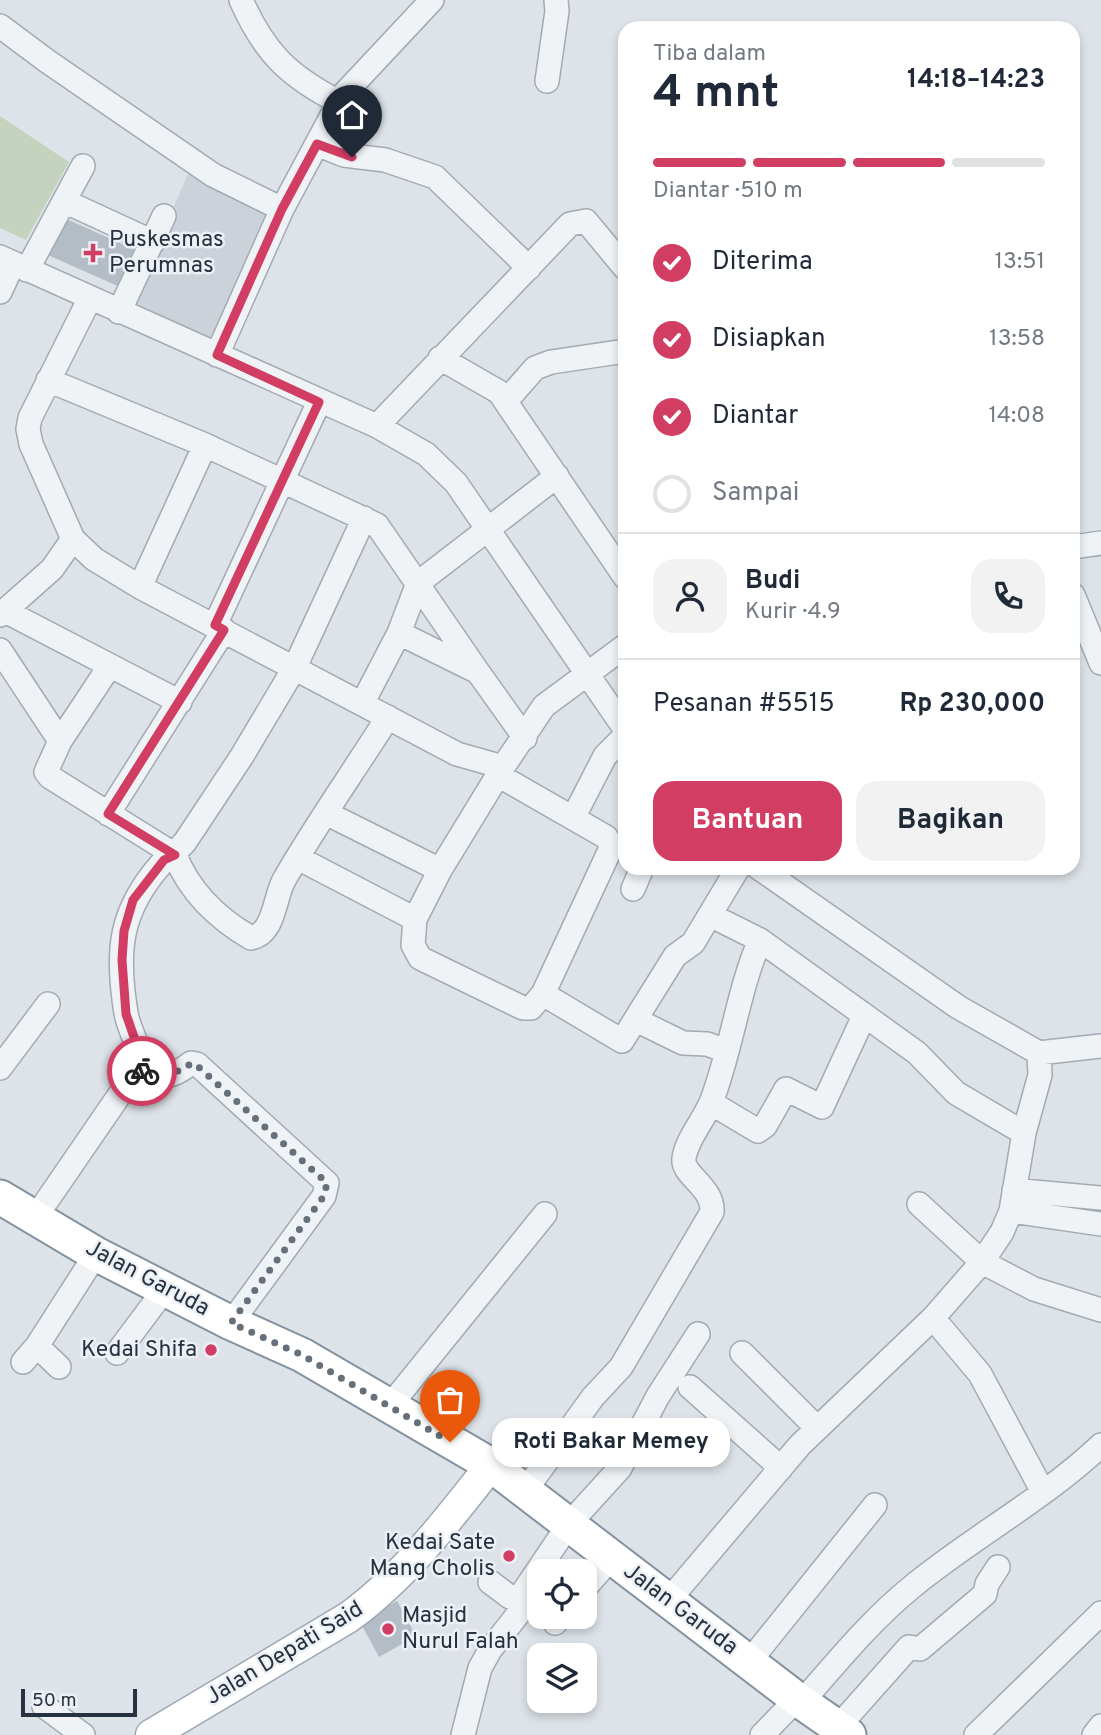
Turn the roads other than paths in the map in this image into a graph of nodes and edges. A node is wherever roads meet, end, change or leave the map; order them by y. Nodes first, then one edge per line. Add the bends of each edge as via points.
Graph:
1 (241, 0) edge
2 (432, 0) edge
3 (556, 0) edge
4 (0, 26) edge
5 (547, 81) dead end
6 (339, 102) junction
7 (317, 144) junction
8 (83, 166) dead end
9 (64, 201) junction
10 (282, 209) junction
11 (164, 216) dead end
12 (153, 242) junction
13 (618, 259) edge
14 (13, 264) edge
15 (529, 268) junction
16 (0, 292) edge
17 (90, 298) junction
18 (119, 312) junction
19 (618, 352) edge
20 (217, 355) junction
21 (440, 358) junction
22 (48, 380) junction
23 (507, 400) junction
24 (319, 402) junction
25 (377, 426) junction
26 (205, 446) junction
27 (557, 477) junction
28 (283, 481) junction
29 (364, 518) junction
30 (487, 530) junction
31 (73, 539) junction
32 (1101, 543) edge
33 (1080, 546) edge
34 (618, 567) edge
35 (418, 583) junction
36 (140, 587) junction
37 (1080, 612) edge
38 (2, 613) edge
39 (220, 628) junction
40 (399, 633) junction
41 (0, 650) edge
42 (618, 651) edge
43 (1101, 663) edge
44 (109, 667) junction
45 (295, 667) junction
46 (478, 672) junction
47 (586, 673) junction
48 (180, 702) junction
49 (362, 704) junction
50 (388, 717) junction
51 (618, 719) edge
52 (525, 738) junction
53 (60, 741) junction
54 (618, 743) edge
55 (501, 771) junction
56 (108, 814) junction
57 (328, 814) junction
58 (573, 818) junction
59 (175, 855) junction
60 (298, 858) junction
61 (440, 870) junction
62 (734, 875) edge
63 (769, 875) edge
64 (710, 915) junction
65 (415, 919) junction
66 (760, 940) junction
67 (543, 995) junction
68 (48, 1004) dead end
69 (864, 1016) junction
70 (636, 1020) junction
71 (1101, 1046) edge
72 (726, 1051) junction
73 (1039, 1053) junction
74 (0, 1068) edge
75 (139, 1069) junction
76 (711, 1102) junction
77 (1024, 1133) junction
78 (0, 1197) edge
79 (1101, 1198) edge
80 (1013, 1200) junction
81 (919, 1204) dead end
82 (545, 1214) dead end
83 (36, 1218) junction
84 (1101, 1224) edge
85 (96, 1254) junction
86 (982, 1262) junction
87 (165, 1289) junction
88 (1101, 1310) edge
89 (933, 1318) junction
90 (231, 1323) junction
91 (698, 1334) dead end
92 (117, 1353) dead end
93 (742, 1353) dead end
94 (59, 1367) dead end
95 (690, 1387) dead end
96 (389, 1407) junction
97 (817, 1428) junction
98 (1101, 1445) edge
99 (491, 1465) junction
100 (781, 1468) junction
101 (525, 1491) junction
102 (1043, 1492) junction
103 (875, 1505) dead end
104 (575, 1529) junction
105 (612, 1558) junction
106 (558, 1559) edge
107 (998, 1567) dead end
108 (597, 1575) edge
109 (490, 1582) dead end
110 (668, 1601) junction
111 (527, 1602) edge
112 (1101, 1613) edge
113 (749, 1662) junction
114 (799, 1701) junction
115 (44, 1706) dead end
116 (1101, 1726) edge
117 (843, 1731) edge
118 (155, 1734) edge
119 (83, 1735) edge
120 (463, 1735) edge
121 (762, 1735) edge
122 (976, 1735) edge
123 (1094, 1735) edge

1 - 6 street via 259,37 279,61
2 - 6 street
3 - 5 street
4 - 10 street via 213,175
6 - 7 street
7 - 10 street
7 - 15 street via 435,177
8 - 9 street
9 - 12 street
9 - 14 street
10 - 20 street
11 - 12 street
12 - 18 street
13 - 15 street via 581,220 570,224
14 - 16 street
14 - 17 street
15 - 21 street
17 - 18 street
17 - 22 street
18 - 20 street
19 - 23 street via 535,368
20 - 24 street
21 - 23 street via 486,382
21 - 25 street
22 - 26 street
22 - 31 street via 30,418 29,436
23 - 27 street
24 - 25 street
24 - 28 street
25 - 30 street via 445,470
26 - 28 street
26 - 36 street
27 - 30 street
27 - 34 street
28 - 29 street
28 - 39 street
29 - 35 street via 380,528
29 - 45 street
30 - 35 street
30 - 47 street
31 - 36 street via 94,559
31 - 38 street via 52,569
32 - 33 street
35 - 40 street
35 - 46 street
36 - 39 street
37 - 43 street
38 - 44 street
39 - 45 street
39 - 48 street
40 - 46 street
40 - 49 street
41 - 53 street
42 - 47 street
44 - 48 street
44 - 53 street
45 - 49 street
45 - 59 street
46 - 52 street
47 - 51 street
47 - 52 street via 544,706
48 - 56 street
49 - 50 street
50 - 55 street via 463,757
50 - 57 street
52 - 55 street
53 - 56 street via 47,766 48,775
54 - 58 street via 605,756
55 - 58 street
55 - 61 street
56 - 59 street
57 - 60 street
57 - 61 street
58 - 67 street via 606,837 611,846
59 - 60 street via 203,901 253,938 271,919 279,889
59 - 75 street via 164,860 133,900 124,931 126,1014 141,1057
60 - 65 street
61 - 65 street
62 - 64 street
63 - 73 street via 958,1007
64 - 66 street
64 - 70 street via 692,943 675,956
65 - 67 street via 413,945 420,958 523,1008 531,1008
66 - 69 street
66 - 72 street via 746,972
67 - 70 street via 618,1040 625,1039
68 - 74 street
69 - 76 street via 822,1107 786,1089 758,1132
69 - 77 street via 917,1053 956,1093
70 - 72 street via 682,1043
71 - 73 street
72 - 76 street
73 - 77 street via 1040,1075
75 - 83 street
75 - 90 street via 162,1077 194,1063 327,1183 324,1196
76 - 101 street via 683,1162 708,1192 712,1212 621,1367 593,1397
77 - 80 street
78 - 83 highway, Jalan Garuda
79 - 80 street
80 - 84 street
80 - 86 street via 1002,1232
81 - 86 street
82 - 96 street
83 - 85 highway, Jalan Garuda
85 - 87 highway, Jalan Garuda
85 - 94 street via 30,1354
86 - 88 street via 1034,1289
86 - 89 street
87 - 90 highway, Jalan Garuda
87 - 92 street
89 - 97 street
89 - 102 street via 980,1374
90 - 96 highway, Jalan Garuda via 302,1355
91 - 104 street via 620,1468
93 - 97 street
95 - 100 street
96 - 99 highway, Jalan Garuda
97 - 100 street
98 - 102 street
99 - 101 highway, Jalan Garuda
99 - 118 main road, Jalan Depati Said via 450,1518 375,1598
100 - 110 street
101 - 104 highway, Jalan Garuda
102 - 114 street via 912,1587
103 - 113 street
104 - 105 highway, Jalan Garuda
104 - 106 street
104 - 109 street via 520,1597 510,1597
105 - 108 street
105 - 110 highway, Jalan Garuda
107 - 117 street via 985,1594 920,1649 909,1647
110 - 113 highway, Jalan Garuda
111 - 120 street via 480,1668
112 - 122 street
113 - 114 highway, Jalan Garuda
114 - 117 highway, Jalan Garuda
114 - 121 street
115 - 119 street
116 - 123 street

